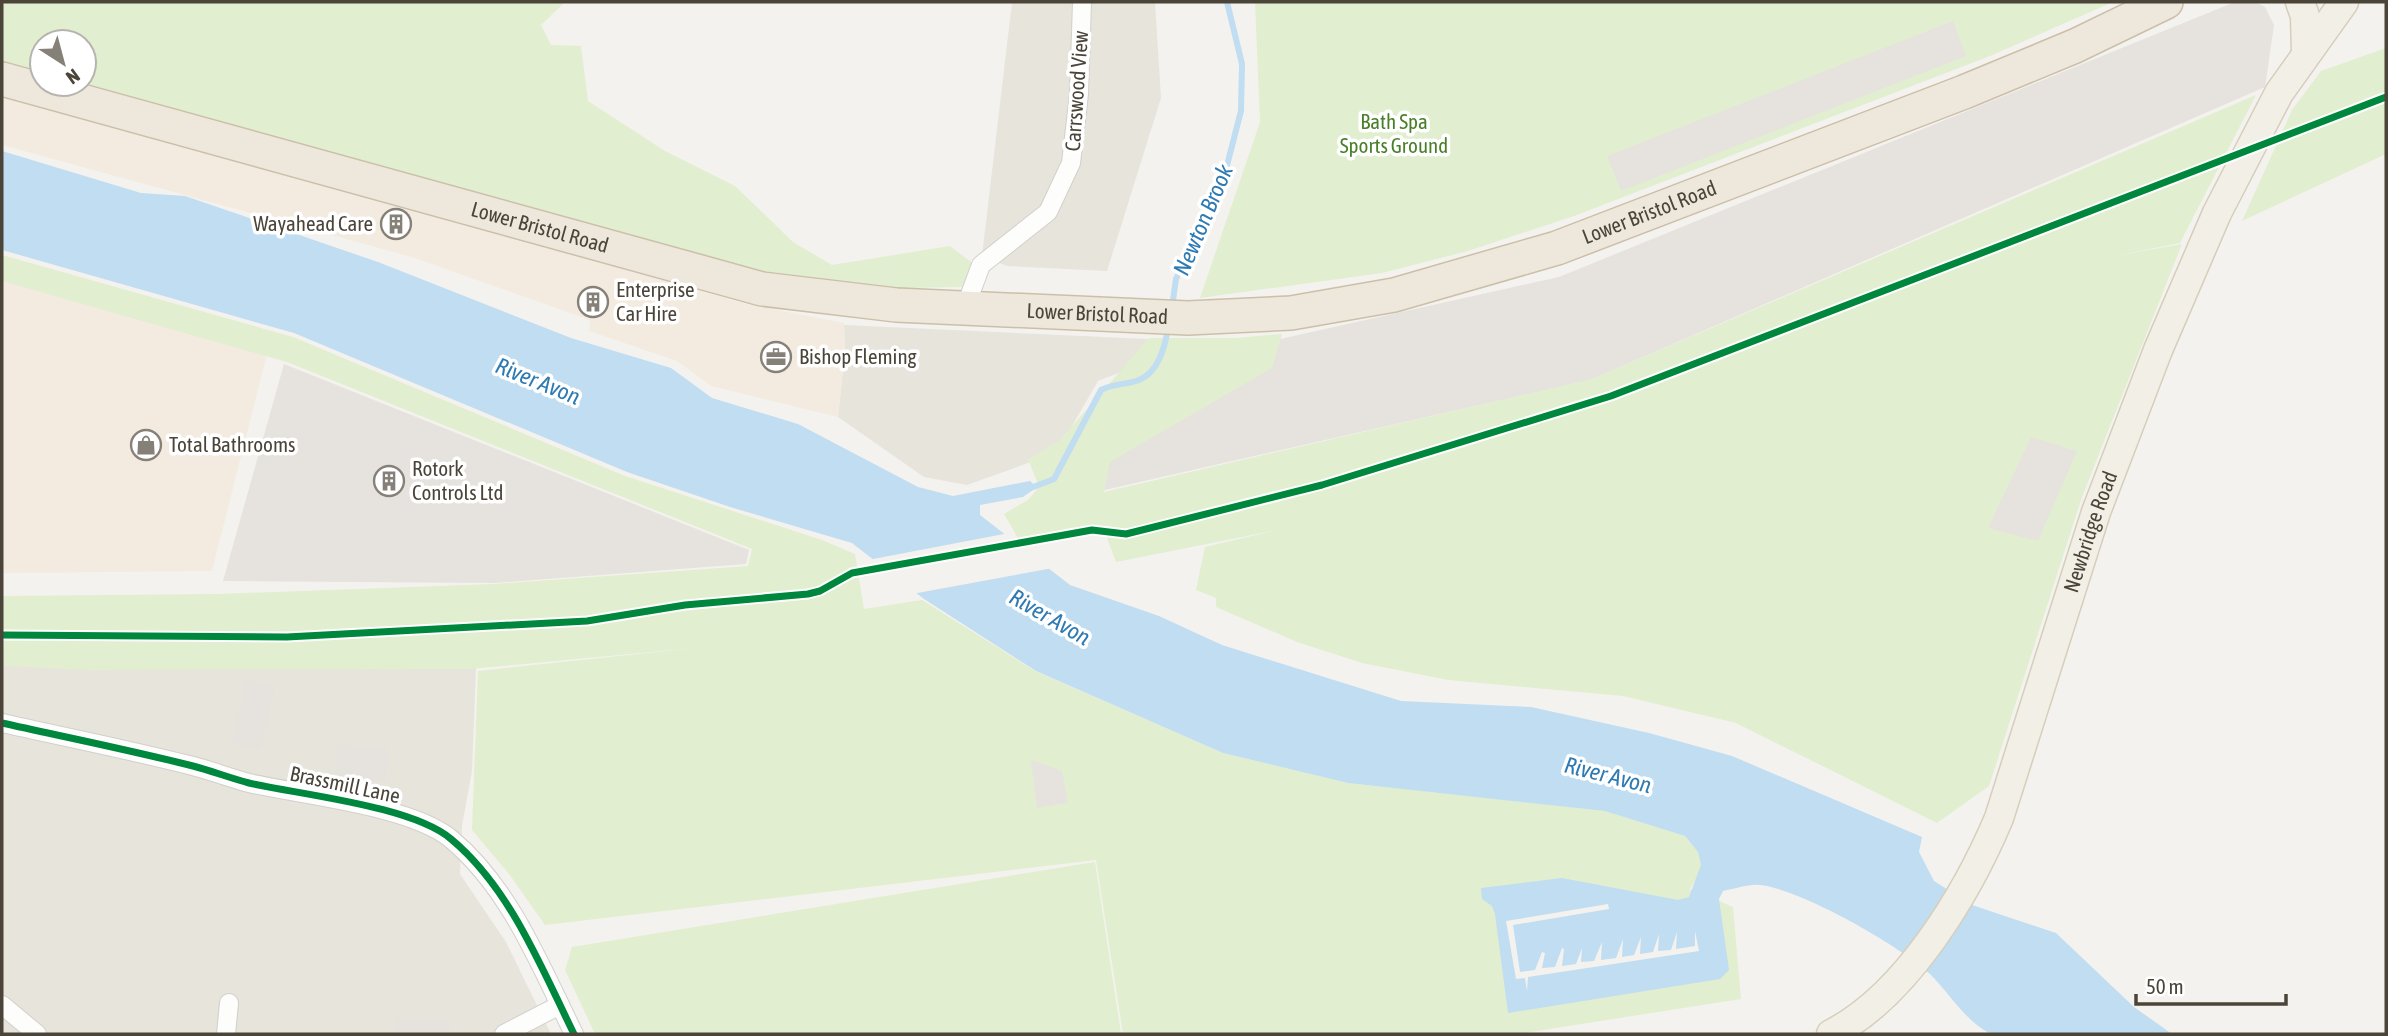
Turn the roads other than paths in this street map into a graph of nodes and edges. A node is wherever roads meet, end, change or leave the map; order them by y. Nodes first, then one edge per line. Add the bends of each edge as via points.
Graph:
1 (1082, 2) edge
2 (2166, 2) edge
3 (2310, 2) edge
4 (2344, 2) edge
5 (2306, 52) junction
6 (2, 79) edge
7 (965, 308) junction
8 (2, 723) edge
9 (229, 1003) dead end
10 (2, 1005) edge
11 (559, 1005) junction
12 (37, 1034) edge
13 (226, 1034) edge
14 (504, 1034) edge
15 (574, 1034) edge
16 (1831, 1034) edge

1 - 7 street, Carrswood View via 1072,163 1048,212 981,265
2 - 7 highway, Lower Bristol Road via 1964,92 1557,248 1394,295 1291,313 1188,318
3 - 5 main road
4 - 5 main road, Newbridge Road
5 - 16 main road, Newbridge Road via 2217,213 2158,350 2096,512 1999,818 1967,886 1895,985 1864,1014
6 - 7 highway, Lower Bristol Road via 762,289
8 - 11 street, Brassmill Lane via 401,814 436,827 468,855 500,896 536,955
9 - 13 street
10 - 12 street
11 - 14 street
11 - 15 street, Brassmill Lane

